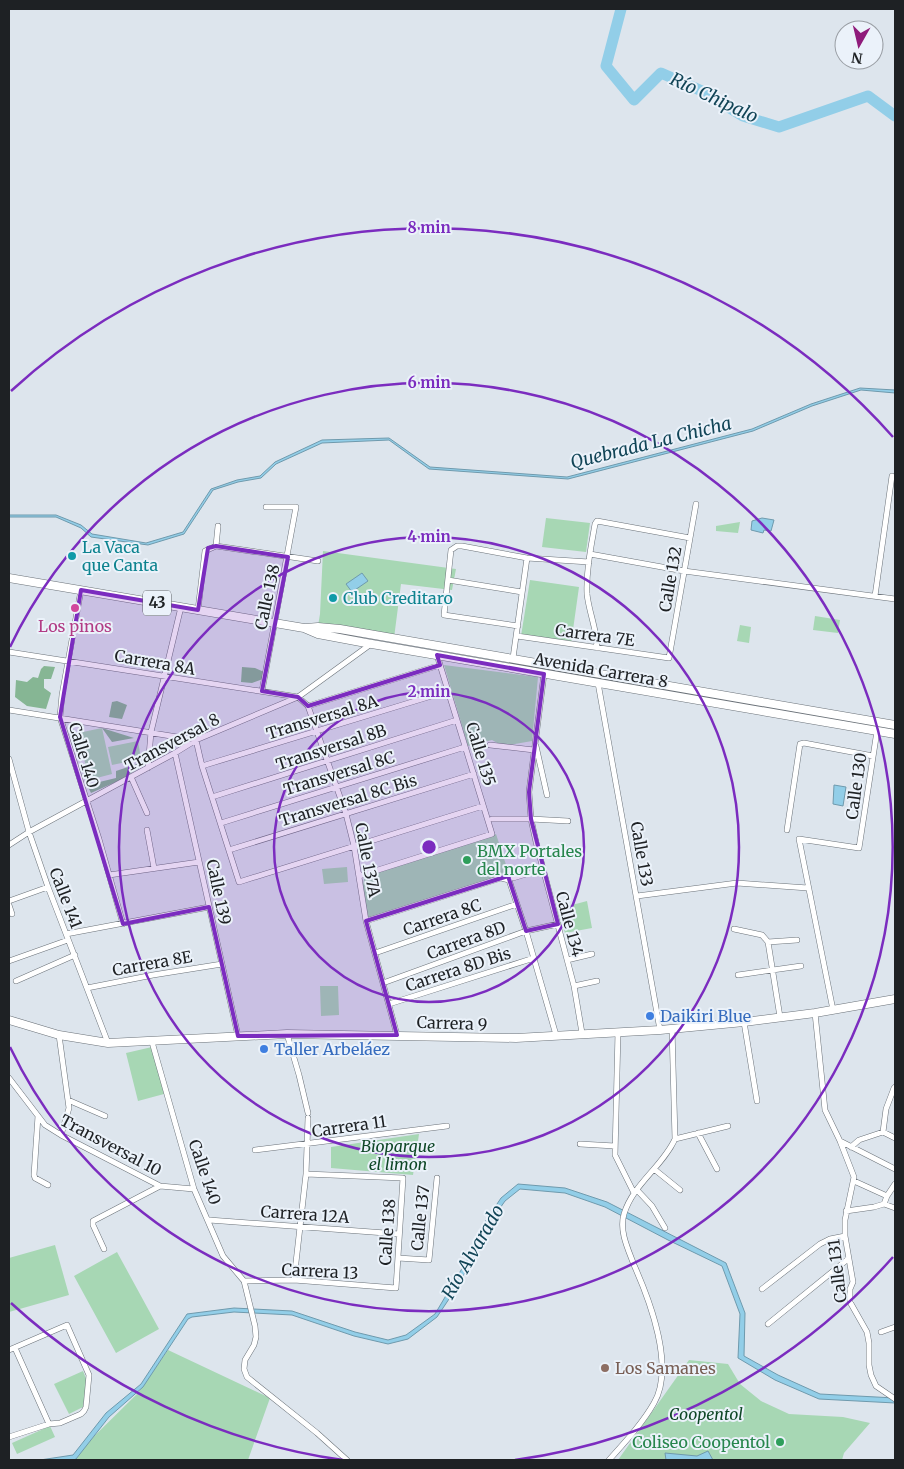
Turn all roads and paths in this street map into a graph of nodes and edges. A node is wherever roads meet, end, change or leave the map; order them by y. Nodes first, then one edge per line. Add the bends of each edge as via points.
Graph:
1 (892, 476) dead end
2 (696, 504) dead end
3 (266, 507) dead end
4 (218, 526) dead end
5 (690, 538) junction
6 (216, 546) junction
7 (590, 554) junction
8 (288, 556) junction
9 (527, 558) junction
10 (318, 562) dead end
11 (589, 562) junction
12 (684, 571) junction
13 (9, 578) edge
14 (448, 580) junction
15 (80, 590) junction
16 (522, 592) junction
17 (875, 596) junction
18 (895, 599) edge
19 (181, 607) junction
20 (198, 610) junction
21 (273, 623) junction
22 (518, 626) junction
23 (304, 628) junction
24 (517, 636) junction
25 (371, 644) junction
26 (597, 648) junction
27 (9, 652) edge
28 (437, 655) junction
29 (513, 658) junction
30 (669, 658) joint
31 (68, 660) junction
32 (440, 665) junction
33 (544, 674) junction
34 (165, 677) junction
35 (598, 683) junction
36 (448, 691) junction
37 (262, 692) junction
38 (298, 697) junction
39 (308, 706) junction
40 (9, 710) edge
41 (60, 717) junction
42 (457, 720) junction
43 (895, 724) edge
44 (877, 731) junction
45 (151, 732) junction
46 (317, 732) junction
47 (895, 734) edge
48 (196, 740) junction
49 (535, 743) junction
50 (490, 744) dead end
51 (465, 747) junction
52 (534, 750) junction
53 (175, 753) junction
54 (873, 756) junction
55 (9, 759) edge
56 (327, 761) junction
57 (202, 766) junction
58 (148, 768) junction
59 (474, 774) junction
60 (130, 777) junction
61 (337, 787) junction
62 (547, 795) dead end
63 (212, 797) junction
64 (85, 801) junction
65 (483, 806) junction
66 (146, 813) dead end
67 (346, 814) junction
68 (492, 819) dead end
69 (531, 819) junction
70 (568, 822) dead end
71 (220, 823) junction
72 (147, 830) dead end
73 (787, 830) dead end
74 (29, 832) junction
75 (9, 845) edge
76 (354, 846) junction
77 (229, 850) junction
78 (200, 862) junction
79 (154, 868) junction
80 (543, 869) junction
81 (109, 875) junction
82 (359, 876) junction
83 (514, 878) dead end
84 (48, 887) junction
85 (808, 888) junction
86 (637, 896) junction
87 (9, 901) edge
88 (517, 904) junction
89 (9, 905) edge
90 (209, 907) junction
91 (12, 914) dead end
92 (366, 921) junction
93 (123, 924) junction
94 (558, 924) junction
95 (734, 929) dead end
96 (526, 931) junction
97 (67, 937) junction
98 (797, 940) dead end
99 (768, 942) junction
100 (375, 953) junction
101 (592, 954) dead end
102 (75, 955) junction
103 (534, 958) junction
104 (567, 960) junction
105 (9, 961) edge
106 (222, 964) junction
107 (801, 966) dead end
108 (772, 970) junction
109 (738, 975) dead end
110 (16, 981) dead end
111 (597, 981) dead end
112 (383, 983) junction
113 (574, 986) junction
114 (88, 988) junction
115 (895, 999) edge
116 (388, 1004) junction
117 (833, 1010) junction
118 (815, 1013) junction
119 (780, 1017) junction
120 (9, 1020) edge
121 (744, 1022) junction
122 (672, 1028) junction
123 (660, 1030) junction
124 (618, 1032) junction
125 (582, 1033) junction
126 (287, 1034) junction
127 (59, 1035) junction
128 (397, 1035) junction
129 (556, 1035) junction
130 (238, 1036) junction
131 (152, 1042) junction
132 (108, 1043) junction
133 (9, 1078) edge
134 (894, 1088) edge
135 (889, 1099) junction
136 (68, 1100) junction
137 (757, 1101) dead end
138 (895, 1102) edge
139 (38, 1116) junction
140 (105, 1116) dead end
141 (447, 1126) dead end
142 (728, 1126) dead end
143 (883, 1132) junction
144 (698, 1133) junction
145 (61, 1136) junction
146 (895, 1138) edge
147 (675, 1139) junction
148 (840, 1142) junction
149 (307, 1144) junction
150 (580, 1144) dead end
151 (615, 1146) junction
152 (851, 1147) junction
153 (255, 1150) dead end
154 (654, 1169) junction
155 (717, 1169) dead end
156 (895, 1169) edge
157 (306, 1174) junction
158 (436, 1178) dead end
159 (854, 1181) junction
160 (895, 1184) edge
161 (48, 1185) dead end
162 (160, 1186) junction
163 (194, 1190) junction
164 (680, 1190) dead end
165 (636, 1192) junction
166 (887, 1196) junction
167 (884, 1204) junction
168 (895, 1208) edge
169 (846, 1210) junction
170 (208, 1220) junction
171 (300, 1226) junction
172 (665, 1228) dead end
173 (400, 1234) junction
174 (844, 1236) junction
175 (104, 1250) dead end
176 (398, 1258) junction
177 (848, 1259) junction
178 (294, 1280) junction
179 (244, 1281) junction
180 (396, 1288) joint
181 (762, 1289) dead end
182 (768, 1324) dead end
183 (895, 1327) edge
184 (880, 1332) dead end
185 (15, 1348) junction
186 (9, 1350) edge
187 (895, 1399) edge
188 (49, 1424) junction
189 (9, 1437) edge
190 (347, 1460) edge
191 (609, 1460) edge

1 - 17 street
2 - 5 street, Calle 132
3 - 8 street, Calle 138 via 296,507
4 - 6 street
5 - 7 street via 597,521
5 - 12 street, Calle 132
6 - 8 street
6 - 20 street via 205,551
7 - 11 street
7 - 12 street
8 - 10 street
8 - 21 street, Calle 138
9 - 11 street
9 - 14 street via 457,546 451,550
9 - 16 street
11 - 26 street via 587,593
12 - 17 street
12 - 30 street, Calle 132
13 - 15 main road, Avenida Carrera 8 / 43
14 - 16 street
14 - 22 street via 444,615
15 - 19 main road, Avenida Carrera 8 / 43
15 - 31 street, Calle 140
16 - 22 street
17 - 18 street
19 - 20 main road, Avenida Carrera 8 / 43
19 - 34 street
20 - 21 main road, Avenida Carrera 8 / 43
21 - 23 main road, Avenida Carrera 8 / 43
21 - 37 street, Calle 138
22 - 24 street
23 - 25 main road, Avenida Carrera 8 via 318,634
23 - 29 main road, Avenida Carrera 8 via 340,630
24 - 26 street, Carrera 7E
24 - 29 street
25 - 28 main road, Avenida Carrera 8
25 - 38 street, Transversal 8
26 - 30 street, Carrera 7E
27 - 31 street, Carrera 8A
28 - 32 street, Calle 135
28 - 33 main road, Avenida Carrera 8
29 - 43 main road, Avenida Carrera 8
31 - 34 street, Carrera 8A
31 - 41 street, Calle 140
32 - 36 street, Calle 135
32 - 39 street
33 - 35 main road, Avenida Carrera 8
33 - 49 street, Calle 134
34 - 37 street, Carrera 8A
34 - 45 street
35 - 44 main road, Avenida Carrera 8
35 - 86 street, Calle 133
36 - 42 street, Calle 135
36 - 46 street, Transversal 8A
37 - 38 street, Carrera 8A
38 - 39 street, Calle 137A
38 - 48 street, Transversal 8
39 - 46 street, Calle 137A
40 - 41 street
41 - 45 street
41 - 64 street, Calle 140
42 - 51 street, Calle 135
42 - 56 street, Transversal 8B
44 - 47 main road, Avenida Carrera 8
44 - 54 street, Calle 130
45 - 48 street
45 - 58 street
46 - 56 street, Calle 137A
46 - 57 street, Transversal 8A
48 - 53 street, Transversal 8
48 - 57 street
49 - 52 street, Calle 134
49 - 62 street
50 - 52 street
51 - 59 street, Calle 135
51 - 61 street, Transversal 8C
52 - 69 street, Calle 134 via 529,792
53 - 58 street, Transversal 8
53 - 78 street, Calle 139
54 - 73 street via 800,744
54 - 85 street, Calle 130 via 860,845 856,848 799,839
55 - 74 street, Calle 141
56 - 61 street, Calle 137A
56 - 63 street, Transversal 8B
57 - 63 street
58 - 60 street, Transversal 8
59 - 65 street, Calle 135
59 - 67 street, Transversal 8C Bis
60 - 64 street, Transversal 8
60 - 66 street
61 - 67 street, Calle 137A
61 - 71 street, Transversal 8C
63 - 71 street
64 - 74 street, Transversal 8
64 - 81 street, Calle 140
65 - 76 street
65 - 82 street, Calle 135 via 492,834
67 - 76 street, Calle 137A
67 - 77 street, Transversal 8C Bis
68 - 69 street
69 - 70 street
69 - 80 street, Calle 134
71 - 77 street
72 - 79 street
74 - 75 street, Transversal 8
74 - 84 street, Calle 141
76 - 77 street via 239,882
76 - 82 street, Calle 137A
78 - 79 street
78 - 90 street, Calle 139
79 - 81 street
80 - 83 street
80 - 94 street, Calle 134
81 - 93 street, Calle 140
82 - 92 street, Calle 137A
84 - 87 street
84 - 97 street, Calle 141
85 - 86 street via 736,883
85 - 117 street
86 - 123 street, Calle 133
88 - 92 street via 509,880 501,878
88 - 96 street
88 - 100 street, Carrera 8C
89 - 91 street
90 - 93 street
90 - 106 street, Calle 139
92 - 100 street, Calle 137A
93 - 97 street
94 - 96 street, Carrera 8D
94 - 104 street, Calle 134
95 - 99 street via 762,935
96 - 103 street
96 - 112 street, Carrera 8D
97 - 102 street, Calle 141
97 - 105 street
98 - 99 street
99 - 108 street
100 - 112 street, Calle 137A
101 - 104 street
102 - 110 street
102 - 114 street, Calle 141
103 - 116 street, Carrera 8D Bis
103 - 129 street
104 - 113 street, Calle 134
106 - 114 street, Carrera 8E
106 - 130 street, Calle 139
107 - 108 street
108 - 109 street
108 - 119 street
111 - 113 street
112 - 116 street, Calle 137A
113 - 125 street, Calle 134
114 - 132 street, Calle 141
115 - 117 main road, Carrera 9
116 - 128 street, Calle 137A
117 - 118 main road, Carrera 9
118 - 119 main road, Carrera 9
118 - 148 street via 824,1110
119 - 121 main road, Carrera 9
120 - 127 main road, Carrera 9
121 - 122 main road, Carrera 9
121 - 137 street
122 - 123 main road, Carrera 9
122 - 147 street
123 - 124 main road, Carrera 9
124 - 125 main road, Carrera 9
124 - 151 street
125 - 129 main road, Carrera 9
126 - 128 main road, Carrera 9
126 - 130 main road, Carrera 9
126 - 149 street via 308,1115
127 - 132 main road, Carrera 9
127 - 136 street
128 - 129 main road, Carrera 9 via 467,1038
130 - 131 main road, Carrera 9
131 - 132 main road, Carrera 9
131 - 163 street, Calle 140
133 - 139 street, Transversal 10
134 - 135 street
135 - 138 street
135 - 143 street
136 - 140 street
136 - 145 street via 68,1116
139 - 145 street, Transversal 10
139 - 161 street via 34,1175
141 - 149 street, Carrera 11
142 - 144 street
143 - 146 street
143 - 152 street via 859,1140
144 - 147 street
144 - 155 street
145 - 162 street, Transversal 10
147 - 154 street via 670,1151
148 - 152 street
148 - 159 street
149 - 153 street, Carrera 11
149 - 157 street
150 - 151 street
151 - 165 street via 615,1154
152 - 156 street
154 - 164 street
154 - 165 street
157 - 171 street
157 - 173 street, Calle 138 via 404,1178
158 - 176 street, Calle 137 via 429,1260
159 - 166 street
159 - 169 street, Calle 131
160 - 166 street
162 - 163 street, Transversal 10
162 - 175 street via 93,1221
163 - 170 street, Calle 140
165 - 172 street via 652,1206
165 - 191 street via 624,1214 622,1231 646,1292 663,1355 661,1381 648,1411
166 - 167 street
167 - 168 street
167 - 169 street
169 - 174 street, Calle 131
170 - 171 street, Carrera 12A
170 - 179 street, Calle 140 via 223,1256
171 - 173 street, Carrera 12A
171 - 178 street
173 - 176 street, Calle 138
174 - 177 street, Calle 131
174 - 181 street via 820,1244
176 - 180 street, Calle 138
177 - 182 street
177 - 187 street, Calle 131 via 853,1282 850,1302 867,1332 871,1375 876,1386
178 - 179 street, Carrera 13
178 - 180 street, Carrera 13
179 - 190 street, Calle 140 via 256,1336 245,1360 247,1377
183 - 184 street
185 - 186 street
185 - 188 street
185 - 188 street via 67,1325 89,1375 86,1407 81,1414
188 - 189 street

